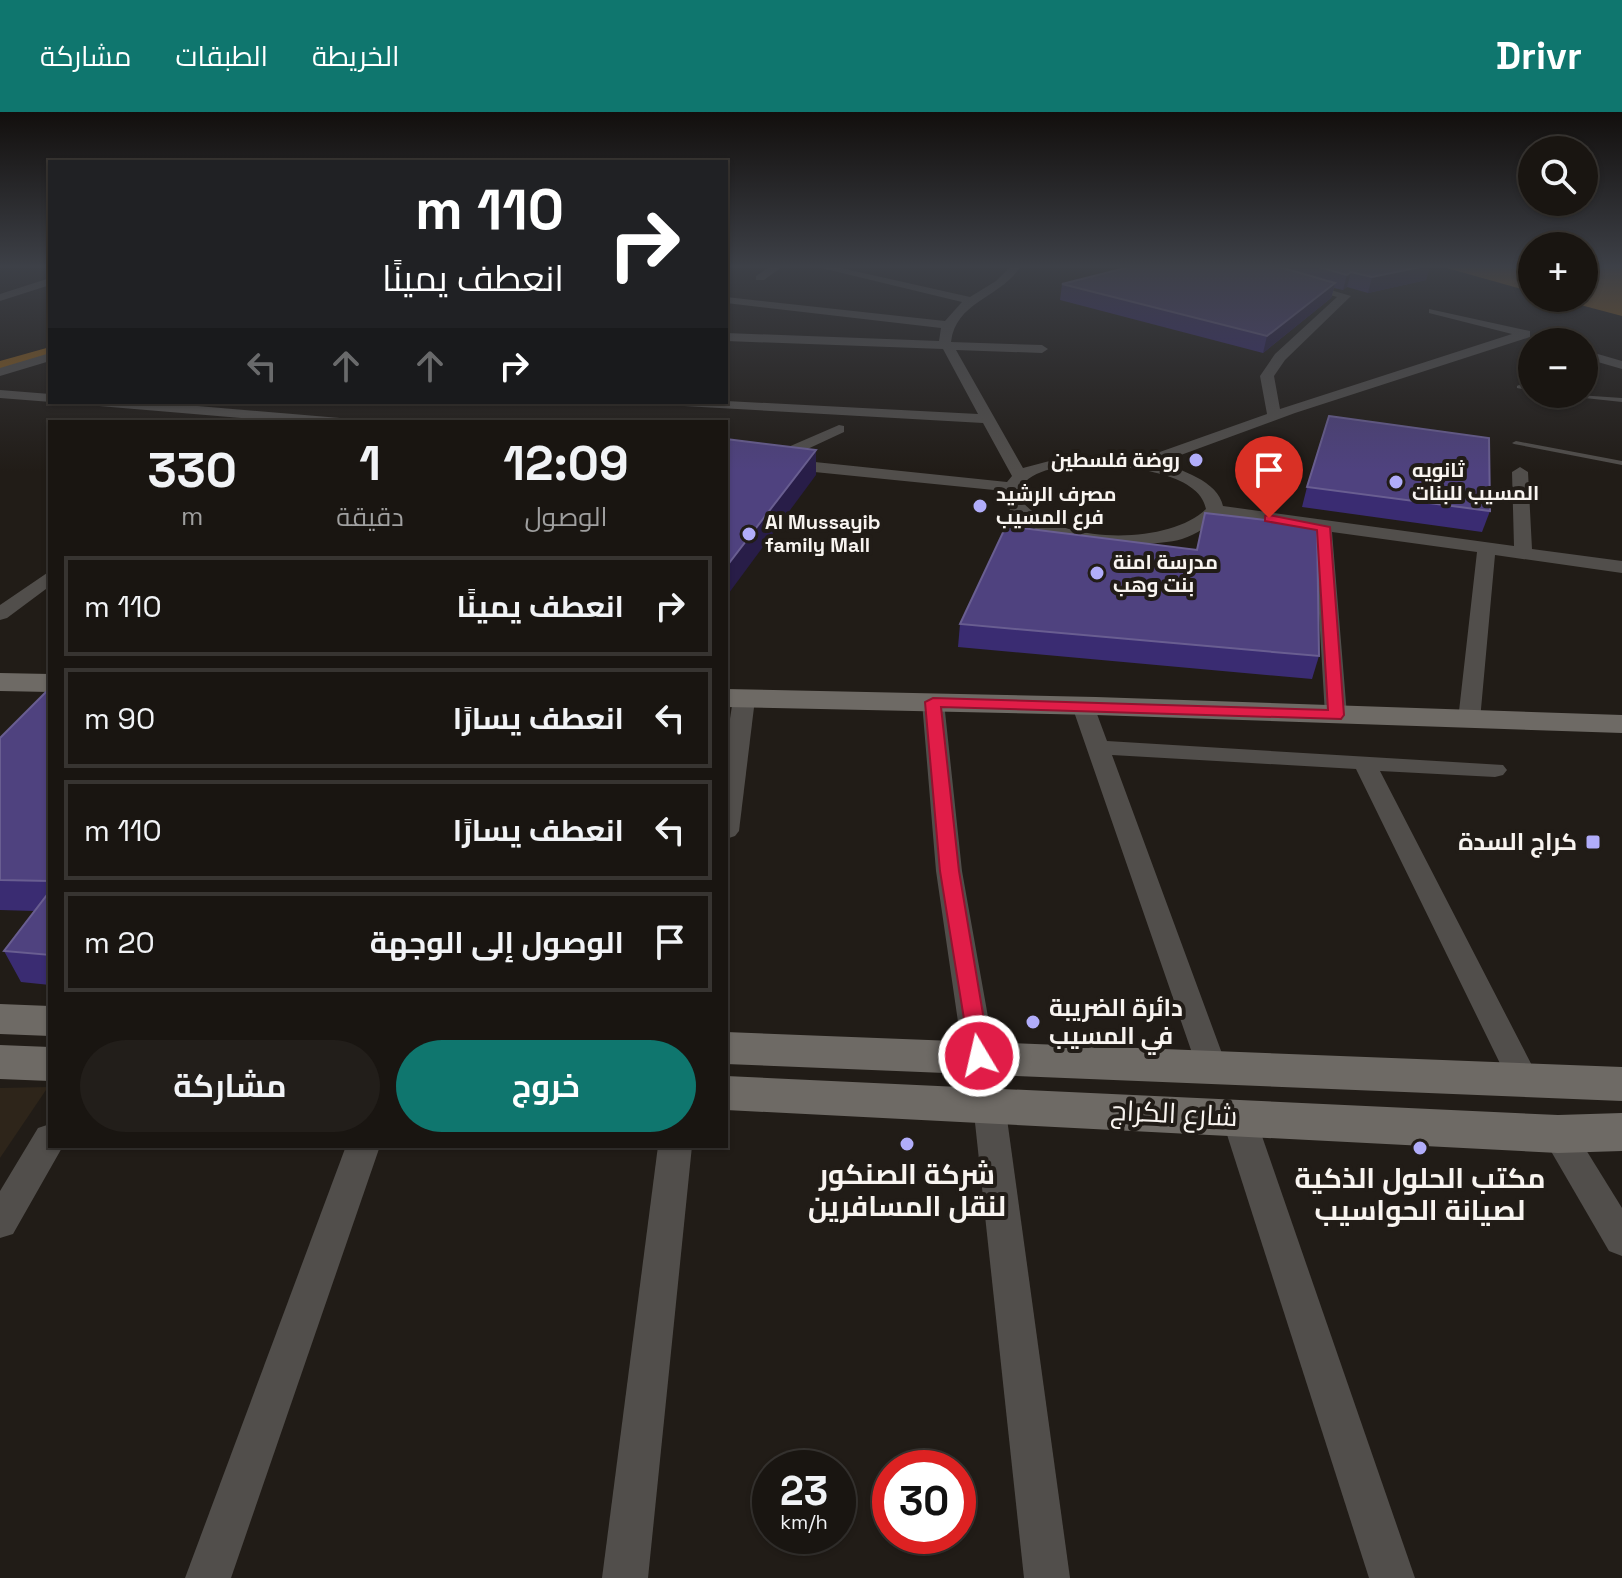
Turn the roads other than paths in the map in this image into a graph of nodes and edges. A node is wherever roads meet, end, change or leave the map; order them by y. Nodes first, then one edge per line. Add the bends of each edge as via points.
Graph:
1 (946, 334) edge
2 (1304, 334) edge
3 (1525, 334) edge
4 (728, 337) edge
5 (48, 345) edge
6 (948, 346) junction
7 (1042, 349) dead end
8 (0, 358) edge
9 (48, 358) edge
10 (1598, 358) edge
11 (1622, 365) edge
12 (0, 372) edge
13 (0, 394) edge
14 (1598, 397) edge
15 (48, 398) edge
16 (1622, 400) edge
17 (123, 404) edge
18 (700, 404) edge
19 (1274, 415) junction
20 (988, 419) junction
21 (316, 420) edge
22 (839, 429) dead end
23 (1516, 443) dead end
24 (728, 458) edge
25 (768, 461) junction
26 (1622, 463) edge
27 (1142, 464) junction
28 (1520, 472) dead end
29 (1016, 482) junction
30 (1215, 510) junction
31 (1323, 527) junction
32 (1486, 549) junction
33 (1523, 555) junction
34 (1622, 567) edge
35 (48, 578) edge
36 (0, 614) edge
37 (0, 682) edge
38 (48, 683) edge
39 (735, 698) edge
40 (933, 702) junction
41 (1083, 706) junction
42 (1336, 715) junction
43 (1469, 720) junction
44 (1622, 724) edge
45 (1097, 747) junction
46 (1364, 762) junction
47 (1495, 770) dead end
48 (728, 801) edge
49 (0, 1019) edge
50 (48, 1021) edge
51 (728, 1048) edge
52 (979, 1056) junction
53 (0, 1062) edge
54 (48, 1064) edge
55 (1211, 1067) junction
56 (1523, 1079) junction
57 (1622, 1084) edge
58 (728, 1093) edge
59 (989, 1104) junction
60 (1238, 1116) junction
61 (1622, 1132) edge
62 (1558, 1134) junction
63 (48, 1141) edge
64 (362, 1148) edge
65 (675, 1148) edge
66 (0, 1223) edge
67 (1622, 1240) edge
68 (208, 1578) edge
69 (625, 1578) edge
70 (1047, 1578) edge
71 (1392, 1578) edge

1 - 6 street
2 - 19 street via 1267,376
3 - 19 street
4 - 6 street
5 - 8 street
6 - 7 street
6 - 20 street
9 - 12 street
10 - 11 street
13 - 15 street
14 - 16 lane
17 - 21 street
18 - 20 street
19 - 27 street
20 - 29 street
22 - 25 street
23 - 26 lane
24 - 25 street
25 - 29 street
27 - 29 street via 1071,461 1033,470
27 - 30 street via 1203,488
28 - 33 street
29 - 30 street via 1012,500 1025,514 1082,535 1155,539 1207,523
30 - 31 street
31 - 32 street
31 - 42 street
32 - 33 street
32 - 43 street
33 - 34 street
35 - 36 street
37 - 38 main road
39 - 40 main road
39 - 48 street
40 - 41 main road
40 - 52 street via 949,871
41 - 42 main road
41 - 45 street
42 - 43 main road
43 - 44 main road
45 - 46 street
45 - 55 street
46 - 47 street
46 - 56 street
49 - 50 main road
51 - 52 main road, شارع الكراج
52 - 55 main road, شارع الكراج
53 - 54 main road
55 - 56 main road, شارع الكراج
56 - 57 main road, شارع الكراج
58 - 59 main road, شارع الكراج
59 - 60 main road, شارع الكراج
59 - 70 street
60 - 62 main road, شارع الكراج
60 - 71 street
61 - 62 main road, شارع الكراج
62 - 67 street
63 - 66 street
64 - 68 street
65 - 69 street

